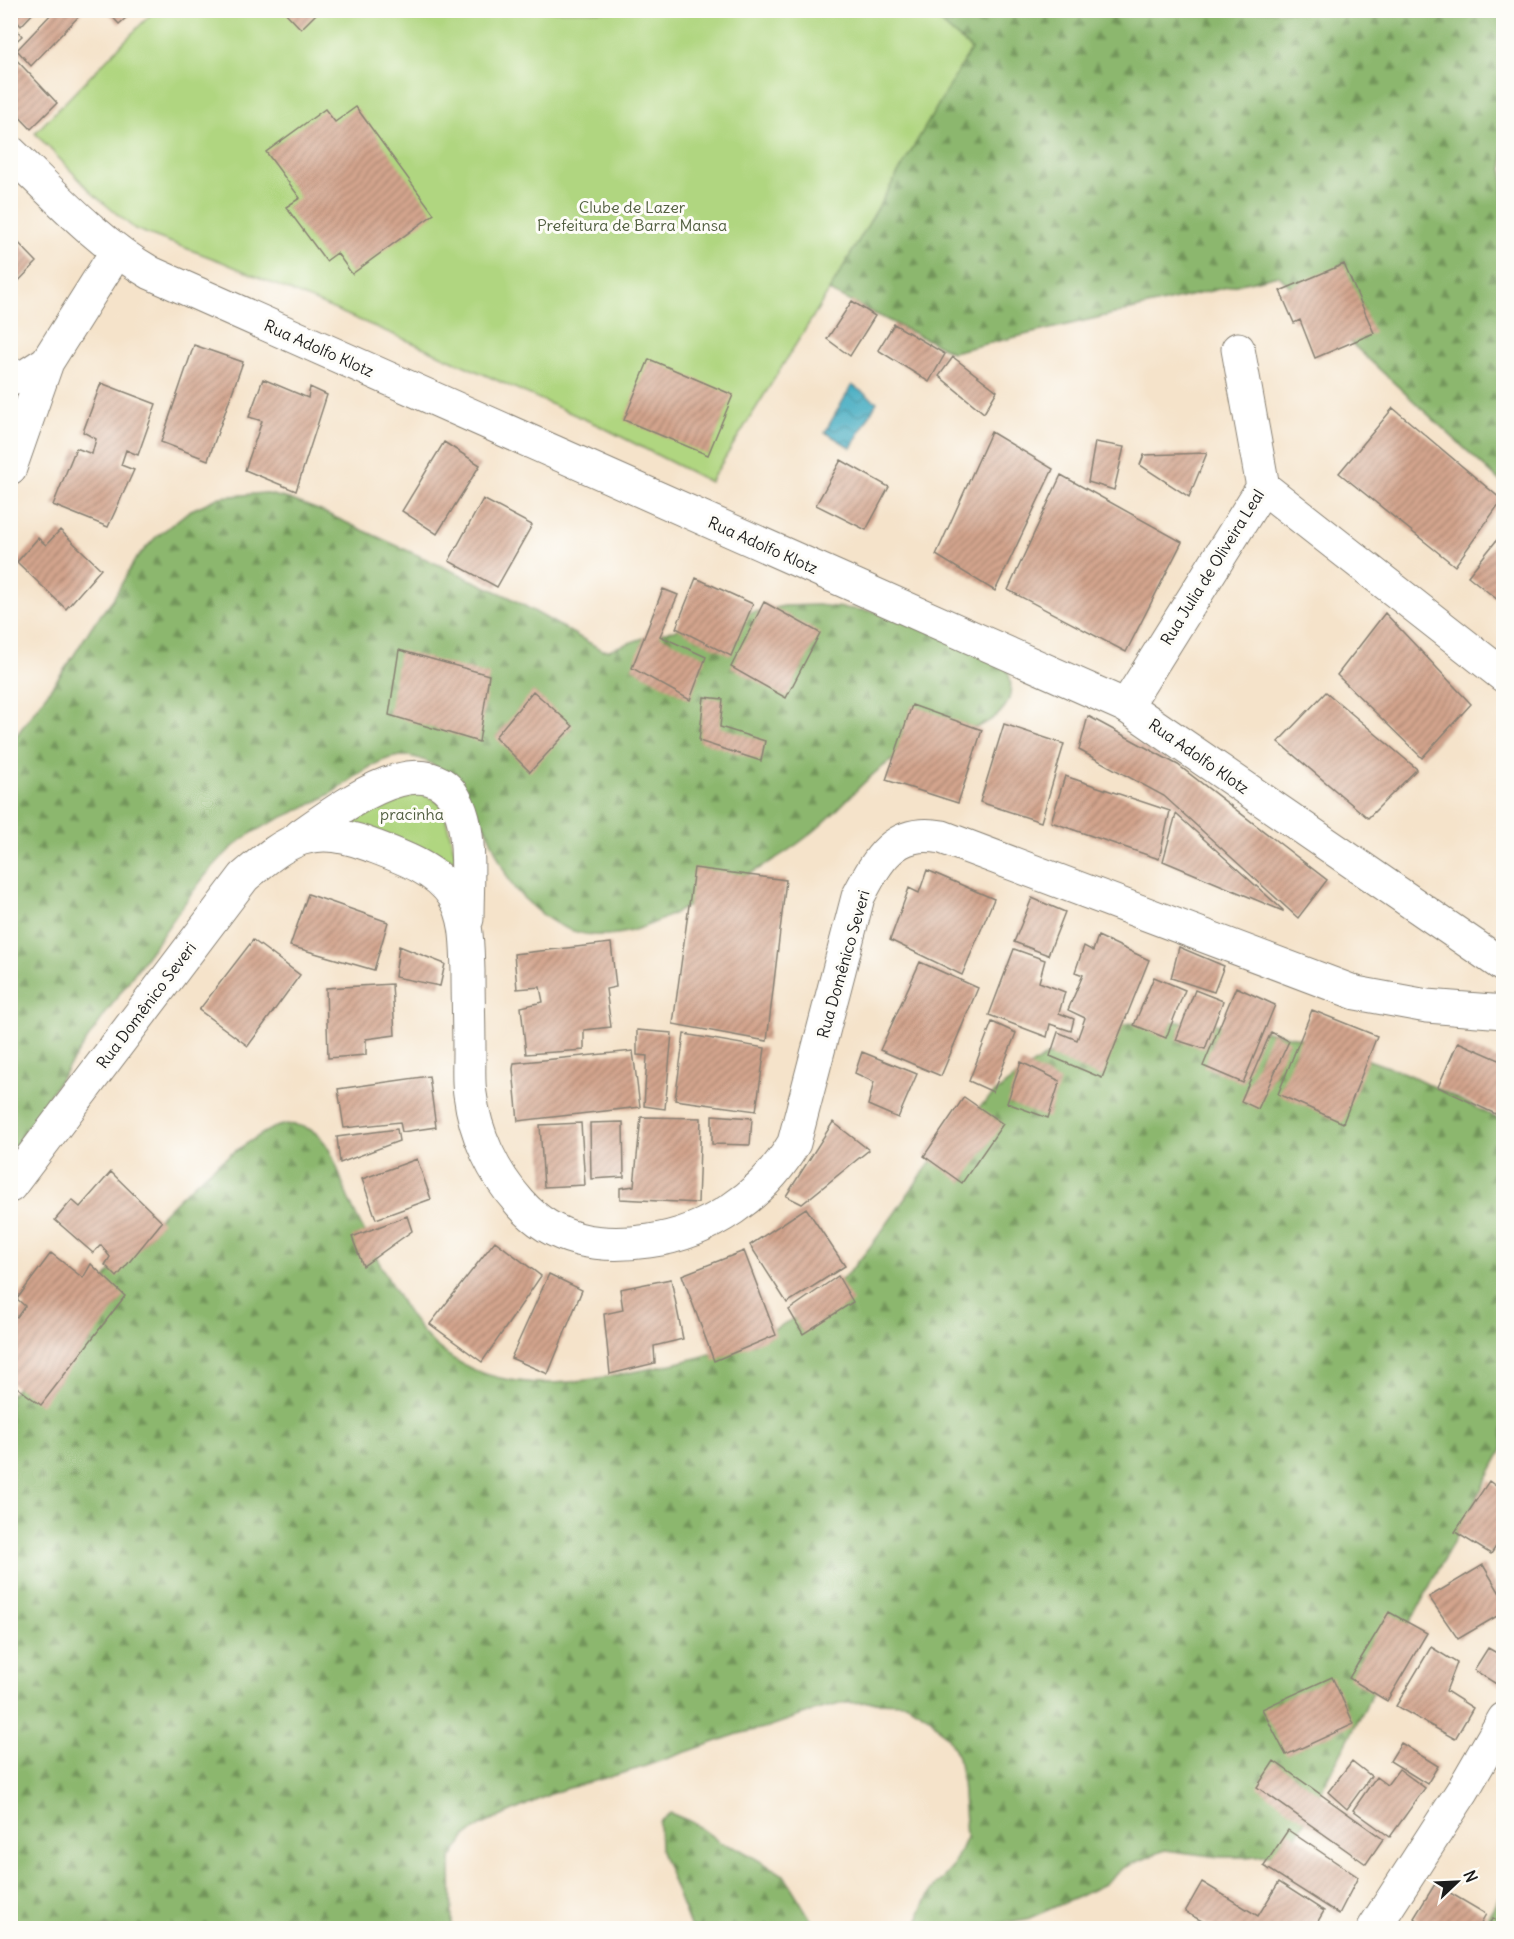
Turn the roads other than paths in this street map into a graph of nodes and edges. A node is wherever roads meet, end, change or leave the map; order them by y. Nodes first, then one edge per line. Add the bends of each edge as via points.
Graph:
1 (10, 152) edge
2 (117, 251) junction
3 (1238, 349) dead end
4 (47, 362) junction
5 (10, 378) edge
6 (10, 399) edge
7 (15, 456) edge
8 (1263, 487) junction
9 (1503, 676) edge
10 (1126, 706) junction
11 (296, 839) junction
12 (467, 951) junction
13 (1503, 966) edge
14 (1503, 1012) edge
15 (10, 1186) edge
16 (1503, 1719) edge
17 (1374, 1929) edge

1 - 2 street, Rua Adolfo Klotz
2 - 4 street
2 - 10 street, Rua Adolfo Klotz via 151,273
3 - 8 street, Rua Julia de Oliveira Leal
4 - 5 street via 27,375
4 - 7 street
6 - 7 street via 19,420
8 - 9 street
8 - 10 street, Rua Julia de Oliveira Leal
10 - 13 street, Rua Adolfo Klotz
11 - 12 street, Rua Domênico Severi via 332,835 350,838 426,870 455,898 464,921
11 - 12 street, Rua Domênico Severi via 359,797 391,781 420,777 441,783 456,799 465,826
11 - 15 street, Rua Domênico Severi via 265,859 231,892
12 - 14 street, Rua Domênico Severi via 469,1093 479,1133 498,1176 528,1213 547,1227 583,1240 615,1245 653,1241 713,1220 750,1197 782,1164 794,1143 858,897 882,858 894,844 910,836 942,837 1356,993 1427,1006
16 - 17 street via 1463,1790

